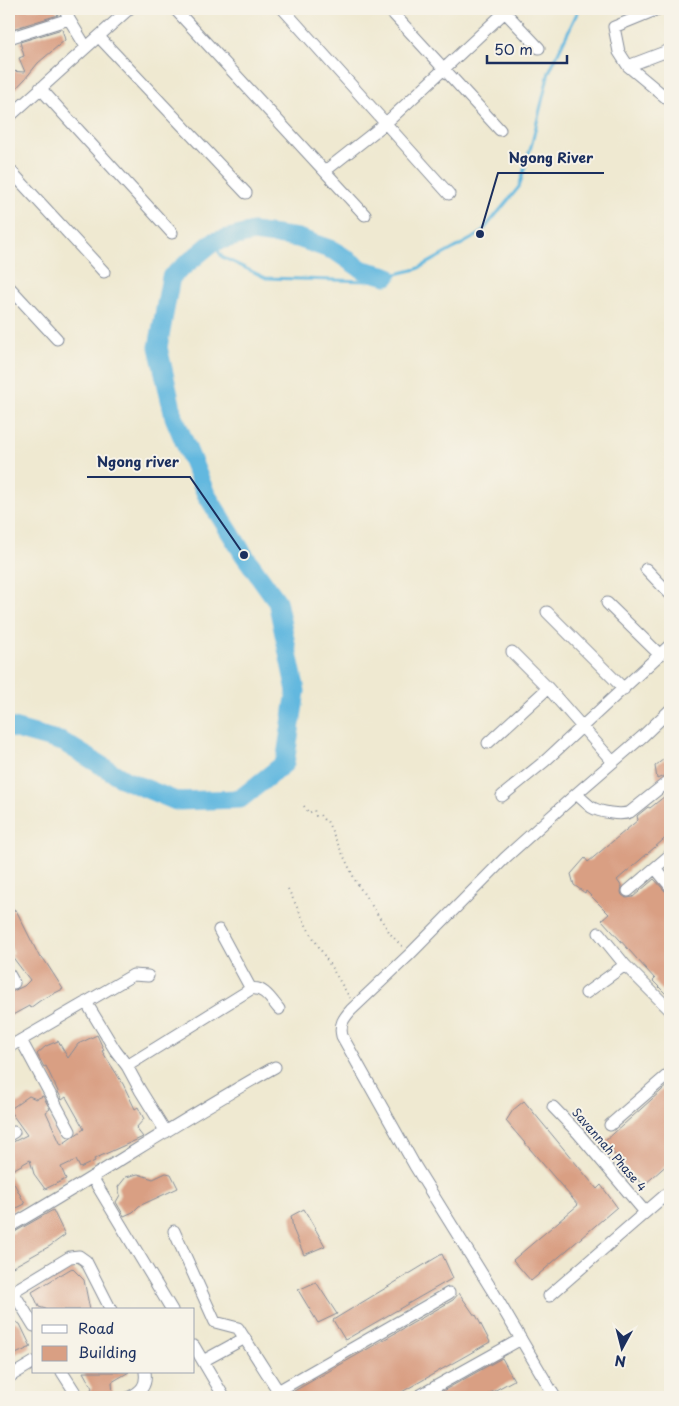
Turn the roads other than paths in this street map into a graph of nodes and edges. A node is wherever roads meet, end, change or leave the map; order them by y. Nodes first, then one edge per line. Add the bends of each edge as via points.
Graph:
1 (129, 9) edge
2 (176, 9) edge
3 (283, 9) edge
4 (389, 9) edge
5 (658, 9) edge
6 (505, 10) edge
7 (67, 14) edge
8 (99, 36) junction
9 (9, 38) edge
10 (86, 48) junction
11 (539, 48) dead end
12 (670, 50) edge
13 (628, 66) junction
14 (444, 69) junction
15 (40, 88) junction
16 (670, 101) edge
17 (9, 117) edge
18 (386, 123) junction
19 (500, 130) dead end
20 (9, 169) edge
21 (325, 171) junction
22 (246, 193) dead end
23 (449, 194) dead end
24 (366, 215) dead end
25 (172, 233) dead end
26 (104, 272) dead end
27 (9, 287) edge
28 (57, 339) dead end
29 (646, 569) dead end
30 (670, 594) edge
31 (607, 603) dead end
32 (547, 612) dead end
33 (670, 645) edge
34 (512, 652) dead end
35 (660, 655) junction
36 (548, 688) junction
37 (624, 689) junction
38 (670, 710) edge
39 (582, 727) junction
40 (488, 743) dead end
41 (613, 762) junction
42 (670, 780) edge
43 (576, 794) junction
44 (502, 796) dead end
45 (670, 855) edge
46 (655, 868) junction
47 (670, 886) edge
48 (628, 891) dead end
49 (219, 930) dead end
50 (600, 934) dead end
51 (625, 965) junction
52 (148, 976) dead end
53 (252, 989) junction
54 (586, 993) dead end
55 (86, 1002) junction
56 (279, 1009) dead end
57 (670, 1010) edge
58 (21, 1040) junction
59 (9, 1046) edge
60 (127, 1066) junction
61 (275, 1068) dead end
62 (670, 1073) edge
63 (553, 1107) dead end
64 (610, 1125) dead end
65 (70, 1131) dead end
66 (166, 1132) junction
67 (92, 1177) junction
68 (670, 1190) edge
69 (645, 1212) junction
70 (9, 1227) edge
71 (174, 1231) dead end
72 (11, 1293) edge
73 (449, 1293) dead end
74 (549, 1296) dead end
75 (110, 1308) edge
76 (171, 1308) edge
77 (32, 1323) edge
78 (245, 1338) junction
79 (521, 1339) junction
80 (195, 1348) edge
81 (203, 1361) junction
82 (32, 1363) edge
83 (63, 1374) edge
84 (145, 1374) edge
85 (9, 1377) edge
86 (280, 1394) edge
87 (78, 1397) edge
88 (130, 1397) edge
89 (224, 1397) edge
90 (417, 1397) edge
91 (556, 1397) edge

1 - 8 street
2 - 21 street
3 - 18 street
4 - 14 street
5 - 13 street via 614,27 619,52
6 - 11 street
6 - 14 street
7 - 9 street
7 - 10 street
8 - 10 street
8 - 22 street
10 - 15 street
12 - 13 street
13 - 16 street
14 - 18 street
14 - 19 street
15 - 17 street
15 - 25 street
18 - 21 street
18 - 23 street
20 - 26 street
21 - 24 street
27 - 28 street
29 - 30 street
31 - 35 street
32 - 37 street
33 - 35 street
34 - 36 street
35 - 37 street
36 - 39 street
36 - 40 street
37 - 39 street
38 - 41 street
39 - 41 street
39 - 44 street
41 - 43 street
42 - 43 street via 625,814 596,809
43 - 79 street via 491,871 355,1006 341,1026 342,1036 415,1166
45 - 46 street
46 - 47 street
46 - 48 street
49 - 53 street
50 - 51 street
51 - 54 street
51 - 57 street
52 - 55 street via 132,975
53 - 56 street via 263,990
53 - 60 street
55 - 58 street
55 - 60 street
58 - 59 street
58 - 65 street
60 - 66 street
61 - 66 street
62 - 64 street
63 - 69 street, Savannah Phase 4
66 - 67 street
67 - 70 street
67 - 76 street
68 - 69 street, Savannah Phase 4
69 - 74 street, Savannah Phase 4
71 - 78 street via 215,1322 238,1328
72 - 75 street via 70,1257 79,1256 86,1261
72 - 77 street
73 - 86 street
78 - 81 street
78 - 86 street
79 - 90 street
79 - 91 street
80 - 81 street
81 - 89 street
82 - 85 street
83 - 87 street
84 - 88 street via 141,1390

